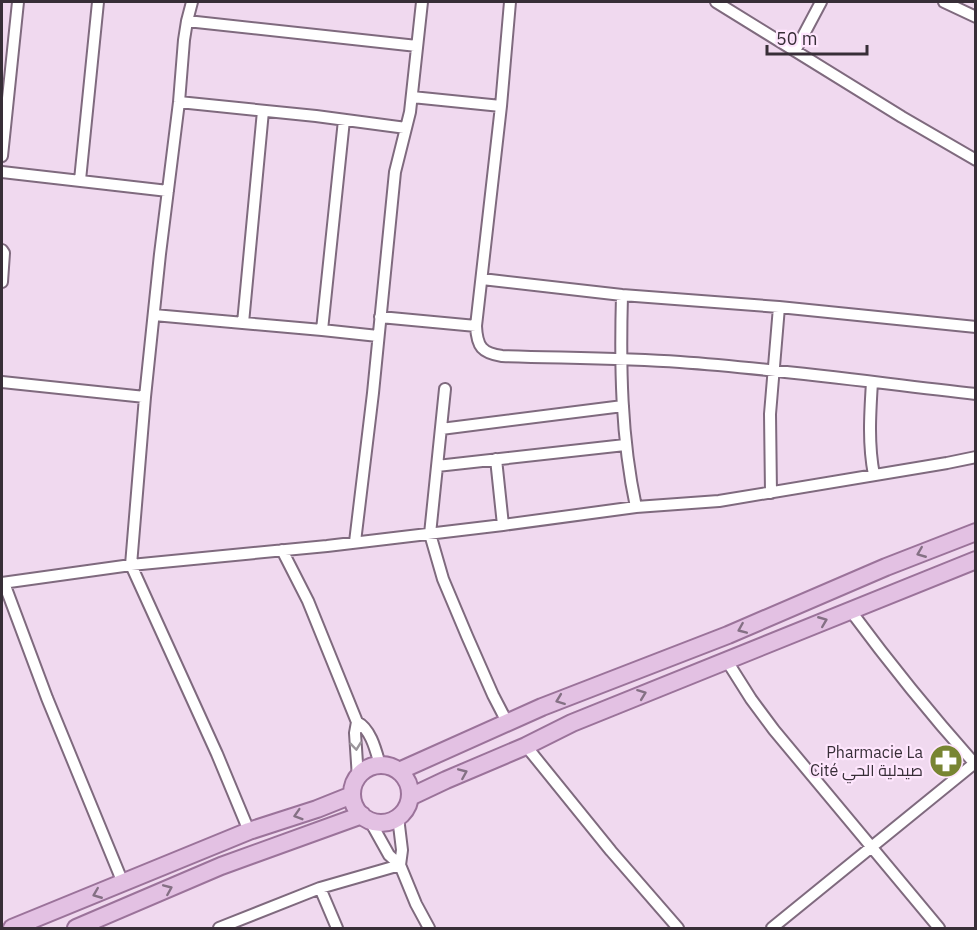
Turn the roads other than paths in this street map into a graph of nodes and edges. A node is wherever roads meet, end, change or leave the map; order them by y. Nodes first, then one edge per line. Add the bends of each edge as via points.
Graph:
1 (18, 2) edge
2 (98, 2) edge
3 (192, 2) edge
4 (422, 2) edge
5 (510, 2) edge
6 (717, 2) edge
7 (944, 2) edge
8 (818, 3) edge
9 (975, 17) edge
10 (187, 21) junction
11 (417, 46) junction
12 (795, 51) junction
13 (412, 97) junction
14 (178, 102) junction
15 (501, 106) junction
16 (263, 111) junction
17 (344, 120) junction
18 (406, 128) junction
19 (2, 156) edge
20 (975, 160) edge
21 (2, 172) edge
22 (80, 180) junction
23 (168, 191) junction
24 (2, 250) edge
25 (482, 279) junction
26 (2, 282) edge
27 (622, 295) junction
28 (779, 307) junction
29 (154, 315) junction
30 (380, 317) junction
31 (243, 323) junction
32 (476, 326) junction
33 (975, 327) edge
34 (322, 330) junction
35 (378, 336) junction
36 (622, 359) junction
37 (774, 370) junction
38 (2, 382) edge
39 (872, 382) junction
40 (445, 389) dead end
41 (975, 394) edge
42 (145, 397) junction
43 (623, 406) junction
44 (441, 429) junction
45 (626, 445) junction
46 (975, 457) edge
47 (496, 459) junction
48 (437, 466) junction
49 (874, 475) junction
50 (771, 493) junction
51 (636, 507) junction
52 (502, 525) junction
53 (975, 532) edge
54 (430, 534) junction
55 (355, 542) junction
56 (282, 550) junction
57 (975, 560) edge
58 (131, 565) junction
59 (3, 583) edge
60 (850, 610) junction
61 (727, 661) junction
62 (357, 722) junction
63 (507, 722) junction
64 (526, 746) junction
65 (975, 763) edge
66 (380, 765) junction
67 (399, 771) junction
68 (358, 777) junction
69 (352, 795) junction
70 (410, 797) junction
71 (398, 817) junction
72 (366, 818) junction
73 (249, 831) junction
74 (871, 848) junction
75 (400, 865) junction
76 (123, 884) junction
77 (320, 888) junction
78 (247, 923) edge
79 (12, 928) edge
80 (76, 928) edge
81 (219, 928) edge
82 (337, 928) edge
83 (429, 928) edge
84 (678, 928) edge
85 (772, 928) edge
86 (939, 928) edge

1 - 19 street
2 - 22 street
3 - 10 street
4 - 11 street
5 - 15 street
6 - 12 street
7 - 9 street
8 - 12 street
10 - 11 street
10 - 14 street
11 - 13 street
12 - 20 street
13 - 15 street
13 - 18 street
14 - 16 street
14 - 23 street
15 - 25 street
16 - 17 street
16 - 31 street
17 - 18 street
17 - 34 street
18 - 30 street via 395,172
21 - 22 street
22 - 23 street
23 - 29 street
24 - 26 street
25 - 27 street
25 - 32 street
27 - 28 street
27 - 36 street
28 - 33 street
28 - 37 street
29 - 31 street
29 - 42 street
30 - 32 street
30 - 35 street
31 - 34 street
32 - 36 street via 479,344 493,355
34 - 35 street
35 - 55 street
36 - 37 street
36 - 43 street
37 - 39 street
37 - 50 street
38 - 42 street
39 - 41 street
39 - 49 street via 869,434
40 - 44 street
42 - 58 street
43 - 44 street
43 - 45 street
44 - 48 street
45 - 47 street
45 - 51 street
46 - 49 street
47 - 48 street
47 - 52 street
48 - 54 street
49 - 50 street
50 - 51 street
51 - 52 street
52 - 54 street
53 -> 63 main road
54 - 55 street
54 - 63 street via 467,636
55 - 56 street
56 - 58 street
56 - 62 street via 308,602
57 - 60 main road
58 - 59 street
58 - 73 street
59 - 76 street
61 -> 60 main road
60 - 65 street via 901,678
64 -> 61 main road via 583,718
61 - 74 street via 774,729
62 - 66 street via 372,740
62 -> 68 street
63 - 67 main road
70 -> 64 main road
64 - 84 street
65 - 74 street
66 - 67 main road
66 - 68 main road
67 - 70 main road via 407,780
68 - 69 main road
69 - 72 main road via 355,806
69 -> 73 main road
70 - 71 main road
71 - 72 main road via 385,823
71 - 75 street
72 - 75 street via 389,855
80 -> 72 main road via 221,866
73 - 76 main road
74 - 85 street
74 - 86 street
75 - 77 street
75 - 83 street
76 -> 79 main road
77 - 78 street
77 - 82 street
78 - 81 street

